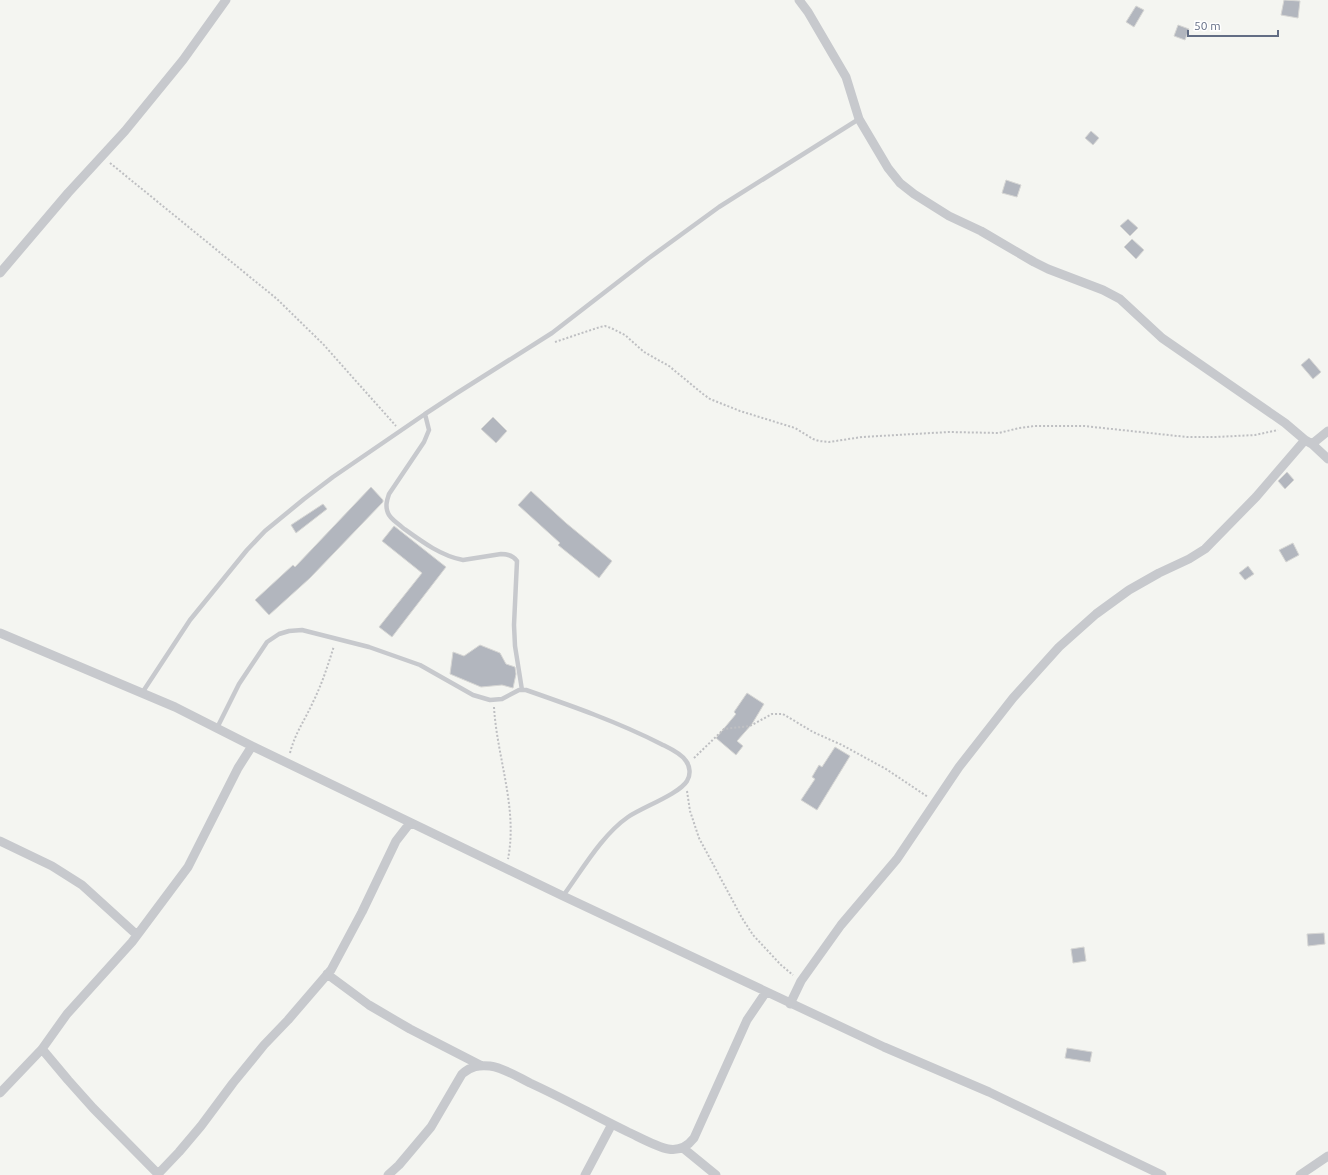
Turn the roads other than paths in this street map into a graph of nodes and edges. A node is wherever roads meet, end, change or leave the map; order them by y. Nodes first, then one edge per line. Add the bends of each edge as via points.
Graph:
1 (226, 0) edge
2 (799, 0) edge
3 (859, 119) junction
4 (0, 273) edge
5 (425, 414) junction
6 (1328, 431) edge
7 (1308, 442) junction
8 (1328, 459) edge
9 (0, 633) edge
10 (522, 690) junction
11 (142, 693) junction
12 (217, 728) junction
13 (252, 746) junction
14 (410, 822) junction
15 (0, 841) edge
16 (563, 896) junction
17 (137, 935) junction
18 (327, 974) junction
19 (766, 992) junction
20 (790, 1004) junction
21 (42, 1049) junction
22 (482, 1066) junction
23 (0, 1092) edge
24 (612, 1124) junction
25 (683, 1148) junction
26 (1328, 1156) edge
27 (159, 1174) edge
28 (388, 1175) edge
29 (586, 1175) edge
30 (716, 1175) edge
31 (1162, 1175) edge
32 (1300, 1175) edge

1 - 4 street via 125,131
2 - 3 street via 846,77
3 - 5 lane via 719,207 552,333
3 - 7 street via 888,168 900,183 914,194 1034,262 1120,299 1162,338
5 - 10 lane via 429,430 424,442 389,494 388,514 430,547 457,559 501,554 515,557 515,646
5 - 11 lane via 304,500 265,531 190,620
6 - 7 street
7 - 8 street
7 - 20 street via 1205,549 1130,590 1096,614 1059,647 1013,698 959,766 897,859 840,925 800,981
9 - 11 street
10 - 12 lane via 502,699 490,700 473,695 420,665 369,647 302,630 290,631 279,634 267,642 239,684
10 - 16 lane via 640,733 683,757 690,769 686,782 665,798 628,817 609,834
11 - 12 street
12 - 13 street
13 - 14 street
13 - 17 street via 238,768 188,867
14 - 16 street
14 - 18 street via 396,841 362,912
15 - 17 street via 52,866 82,885
16 - 19 street
17 - 21 street via 67,1014
18 - 22 street via 369,1005
18 - 27 street via 264,1045 201,1126
19 - 20 street
19 - 25 street via 747,1020 694,1138
20 - 31 street via 989,1092
21 - 23 street
21 - 27 street via 83,1097
22 - 24 street via 492,1066 506,1071
22 - 28 street via 468,1068 462,1074 431,1127
24 - 25 street via 667,1149
24 - 29 street
25 - 30 street
26 - 32 street

